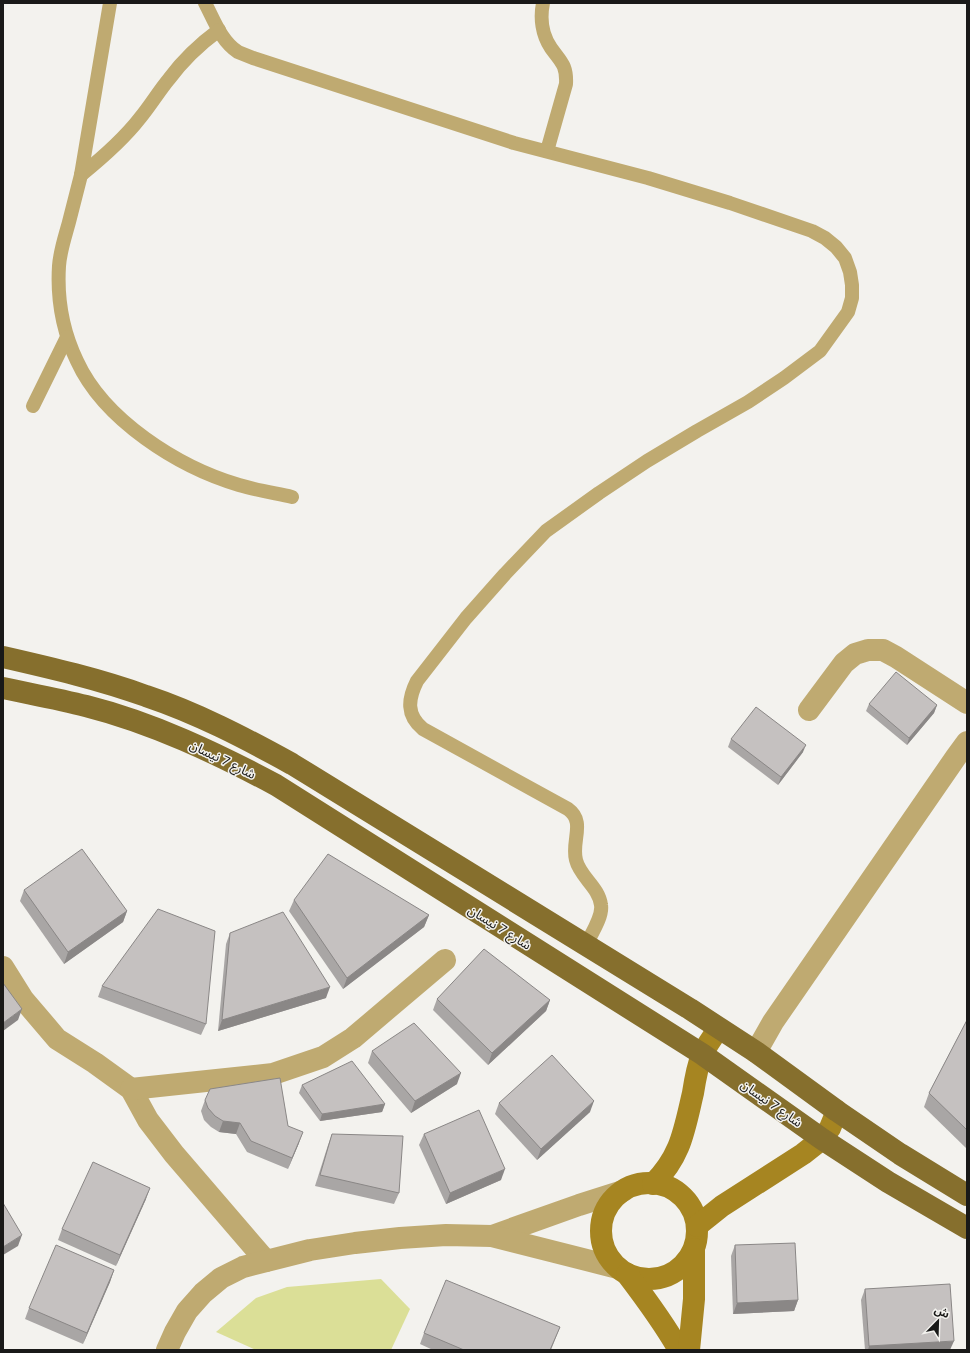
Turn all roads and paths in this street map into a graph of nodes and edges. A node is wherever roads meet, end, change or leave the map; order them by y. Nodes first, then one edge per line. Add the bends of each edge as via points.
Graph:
1 (110, 3) edge
2 (206, 3) edge
3 (543, 3) edge
4 (219, 30) junction
5 (547, 151) junction
6 (81, 175) junction
7 (67, 337) junction
8 (34, 406) dead end
9 (292, 497) dead end
10 (3, 657) edge
11 (3, 688) edge
12 (967, 703) edge
13 (809, 710) dead end
14 (967, 742) edge
15 (586, 945) junction
16 (445, 960) dead end
17 (3, 967) edge
18 (718, 1028) junction
19 (756, 1052) junction
20 (702, 1054) junction
21 (130, 1089) junction
22 (837, 1111) junction
23 (822, 1139) junction
24 (653, 1184) junction
25 (623, 1191) junction
26 (967, 1195) edge
27 (697, 1226) junction
28 (967, 1228) edge
29 (492, 1236) junction
30 (694, 1249) junction
31 (266, 1261) junction
32 (623, 1271) junction
33 (167, 1350) edge
34 (679, 1350) edge
35 (690, 1350) edge

1 - 6 lane
2 - 4 lane
3 - 5 lane via 542,25 545,36 565,67 566,76
4 - 5 lane via 238,51 253,58 514,143
4 - 6 lane via 194,50 169,78 128,132
5 - 15 lane via 648,178 812,231 836,247 845,258 852,285 848,312 820,351 754,398 647,461 546,531 466,618 413,688 411,715 423,729 572,812 578,824 574,847 575,859 579,870 597,893 601,904 600,915
6 - 7 lane via 62,245 59,267 62,313
7 - 8 lane
7 - 9 lane via 77,361 100,398 141,435 191,466 214,476 239,485
10 - 15 main road, شارع 7 نيسان via 97,680 148,696 245,738 292,764
11 - 20 main road, شارع 7 نيسان via 87,706 184,740 237,764 276,785
12 - 13 street via 883,650 868,650 855,654 844,663
14 - 19 street via 777,1016
15 - 18 main road, شارع 7 نيسان via 690,1008
16 - 21 street via 353,1038 323,1057 273,1074
17 - 21 street via 23,998 57,1039
18 - 19 main road, شارع 7 نيسان
18 - 20 street
19 - 22 main road, شارع 7 نيسان
20 - 23 main road, شارع 7 نيسان
20 - 24 street via 678,1151
21 - 31 street via 148,1120 170,1148
22 - 23 street
22 - 26 main road, شارع 7 نيسان
23 - 27 street via 722,1206
23 - 28 main road, شارع 7 نيسان via 888,1182
24 - 25 street via 637,1185
24 - 27 street via 669,1188 682,1197 692,1210
25 - 29 street
25 - 32 street via 608,1207 601,1228 608,1256
27 - 30 street
29 - 31 street via 446,1235 355,1242
29 - 32 street
30 - 32 street via 678,1270 666,1276 640,1278
30 - 35 street
31 - 33 street via 221,1278 203,1293 187,1311
32 - 34 street via 654,1308

